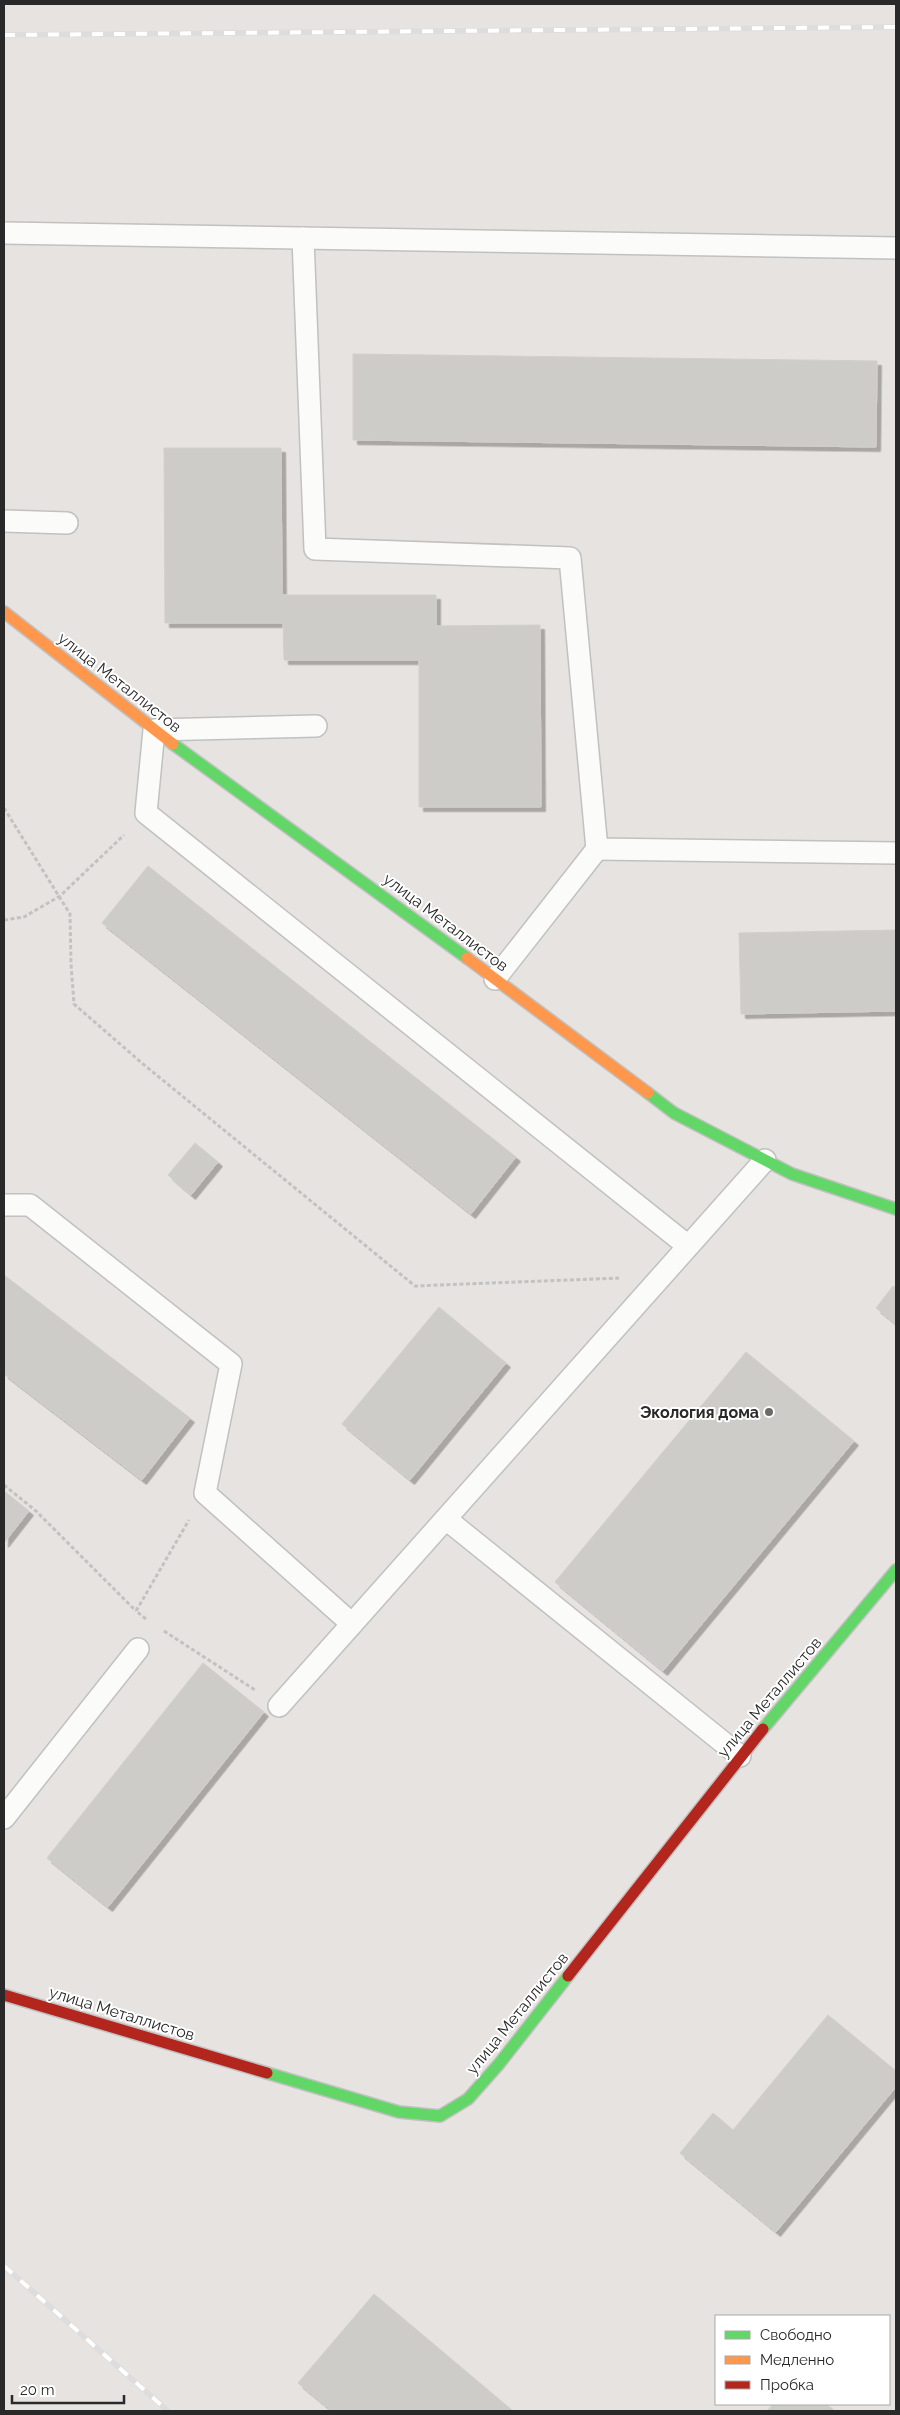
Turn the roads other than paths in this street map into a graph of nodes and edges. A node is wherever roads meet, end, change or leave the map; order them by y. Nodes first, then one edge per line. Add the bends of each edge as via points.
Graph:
1 (4, 233) edge
2 (303, 238) junction
3 (896, 248) edge
4 (4, 521) edge
5 (67, 523) dead end
6 (4, 612) edge
7 (316, 726) dead end
8 (154, 730) junction
9 (598, 849) junction
10 (896, 853) edge
11 (495, 979) junction
12 (765, 1160) junction
13 (4, 1204) edge
14 (896, 1209) edge
15 (688, 1246) junction
16 (446, 1519) junction
17 (896, 1570) edge
18 (352, 1624) junction
19 (138, 1649) road end
20 (279, 1706) road end
21 (740, 1756) junction
22 (4, 1818) edge
23 (4, 1996) edge

1 - 2 lane
2 - 3 lane
2 - 9 lane via 315,549 570,558
4 - 5 lane
6 - 8 street, улица Металлистов
7 - 8 lane
8 - 11 street, улица Металлистов
8 - 15 lane via 146,813
9 - 10 lane
9 - 11 lane
11 - 12 street, улица Металлистов via 674,1113
12 - 14 street, улица Металлистов via 792,1174
12 - 15 lane
13 - 18 lane via 30,1205 231,1364 205,1493
15 - 16 lane
16 - 18 lane
16 - 21 lane
17 - 21 street, улица Металлистов
18 - 20 lane
19 - 22 lane
21 - 23 street, улица Металлистов via 499,2064 468,2099 440,2116 399,2112

